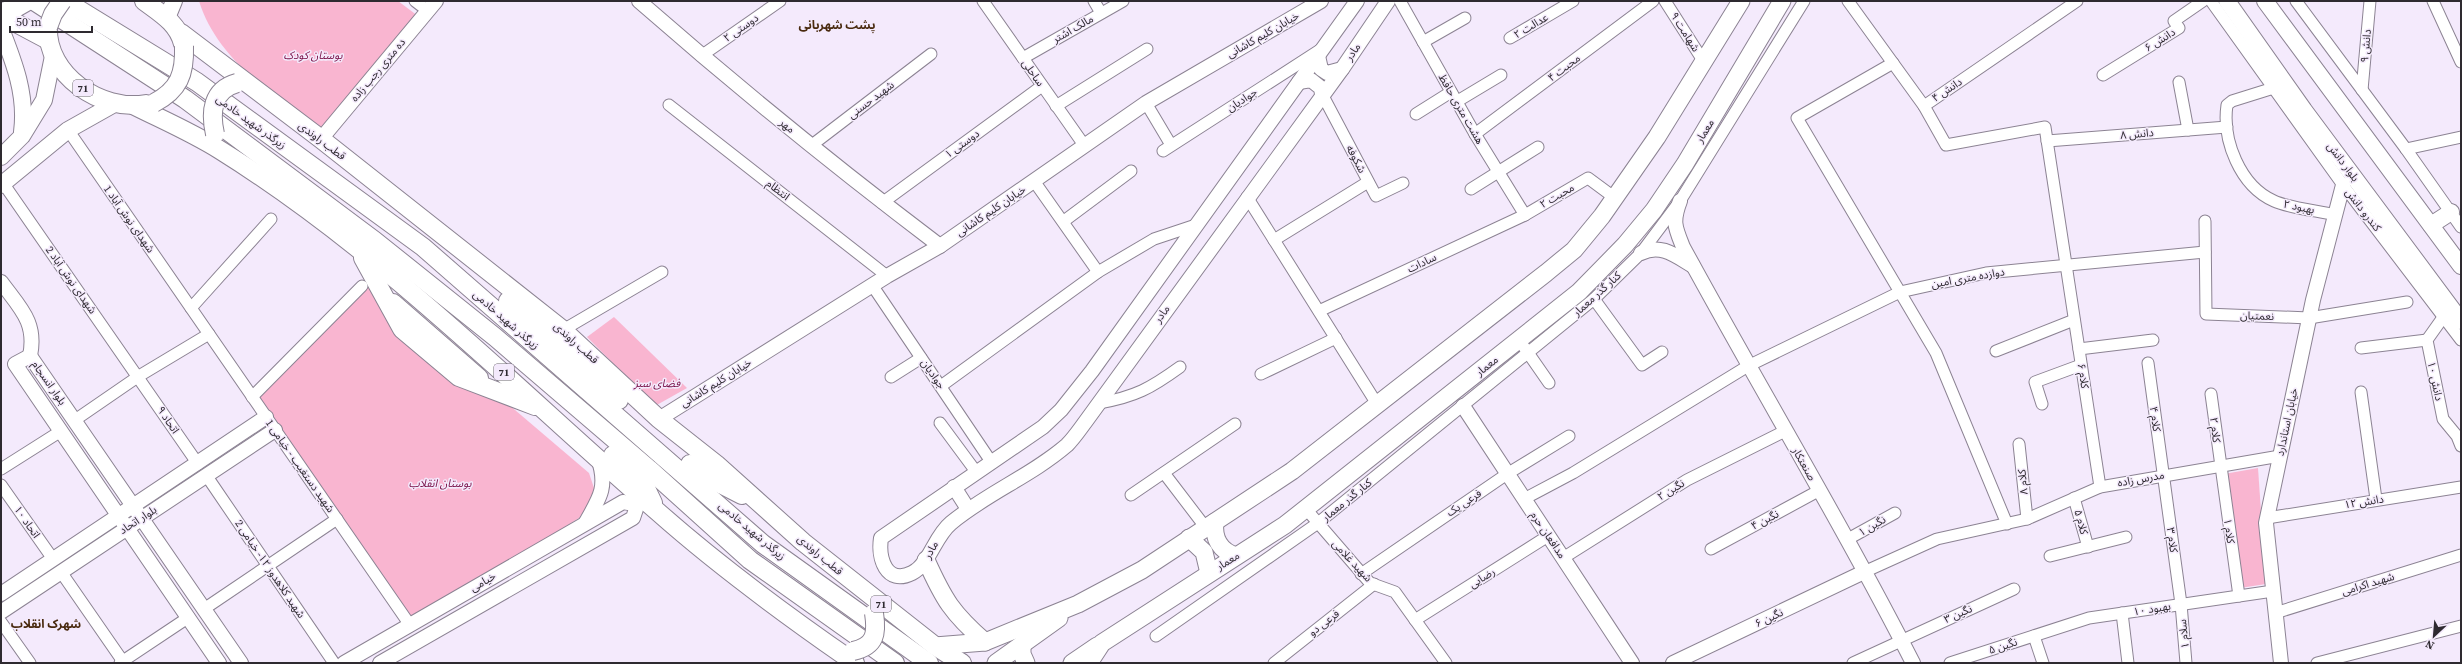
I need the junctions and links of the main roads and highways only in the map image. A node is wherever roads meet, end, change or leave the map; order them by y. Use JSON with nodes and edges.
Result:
{"nodes":[{"id":1,"x":34,"y":1,"type":"edge"},
{"id":2,"x":62,"y":1,"type":"edge"},
{"id":3,"x":66,"y":1,"type":"edge"},
{"id":4,"x":144,"y":1,"type":"edge"},
{"id":5,"x":174,"y":1,"type":"edge"},
{"id":6,"x":1741,"y":1,"type":"edge"},
{"id":7,"x":1782,"y":1,"type":"edge"},
{"id":8,"x":2227,"y":1,"type":"edge"},
{"id":9,"x":2265,"y":1,"type":"edge"},
{"id":10,"x":11,"y":9,"type":"edge"},
{"id":11,"x":167,"y":18,"type":"junction"},
{"id":12,"x":1,"y":28,"type":"edge"},
{"id":13,"x":182,"y":40,"type":"junction"},
{"id":14,"x":50,"y":41,"type":"junction"},
{"id":15,"x":242,"y":84,"type":"junction"},
{"id":16,"x":116,"y":103,"type":"junction"},
{"id":17,"x":135,"y":106,"type":"junction"},
{"id":18,"x":22,"y":136,"type":"junction"},
{"id":19,"x":217,"y":141,"type":"junction"},
{"id":20,"x":1,"y":157,"type":"edge"},
{"id":21,"x":2,"y":184,"type":"edge"},
{"id":22,"x":2451,"y":212,"type":"road end"},
{"id":23,"x":2431,"y":225,"type":"junction"},
{"id":24,"x":422,"y":247,"type":"junction"},
{"id":25,"x":358,"y":250,"type":"junction"},
{"id":26,"x":2461,"y":266,"type":"edge"},
{"id":27,"x":423,"y":279,"type":"junction"},
{"id":28,"x":2461,"y":321,"type":"edge"},
{"id":29,"x":546,"y":410,"type":"junction"},
{"id":30,"x":762,"y":505,"type":"junction"},
{"id":31,"x":658,"y":512,"type":"junction"},
{"id":32,"x":1210,"y":525,"type":"junction"},
{"id":33,"x":1189,"y":538,"type":"junction"},
{"id":34,"x":803,"y":542,"type":"junction"},
{"id":35,"x":1236,"y":556,"type":"junction"},
{"id":36,"x":926,"y":560,"type":"road end"},
{"id":37,"x":1209,"y":573,"type":"junction"},
{"id":38,"x":1078,"y":604,"type":"junction"},
{"id":39,"x":985,"y":642,"type":"junction"},
{"id":40,"x":1102,"y":643,"type":"junction"},
{"id":41,"x":1022,"y":644,"type":"junction"},
{"id":42,"x":935,"y":646,"type":"junction"},
{"id":43,"x":854,"y":657,"type":"edge"},
{"id":44,"x":895,"y":663,"type":"edge"},
{"id":45,"x":929,"y":663,"type":"edge"},
{"id":46,"x":962,"y":663,"type":"edge"},
{"id":47,"x":996,"y":663,"type":"edge"},
{"id":48,"x":1026,"y":663,"type":"edge"},
{"id":49,"x":1072,"y":663,"type":"edge"},
{"id":50,"x":1089,"y":663,"type":"edge"}],
"edges":[{"from":1,"to":27,"type":"highway","name":"زیرگذر شهید خادمی"},
{"from":2,"to":14,"type":"highway","bridge":true},
{"from":3,"to":24,"type":"highway","name":"زیرگذر شهید خادمی"},
{"from":4,"to":11,"type":"highway","number":"71"},
{"from":5,"to":11,"type":"main road"},
{"from":6,"to":32,"type":"main road"},
{"from":7,"to":35,"type":"main road","name":"معمار"},
{"from":8,"to":28,"type":"main road","name":"بلوار دانش"},
{"from":9,"to":23,"type":"main road"},
{"from":10,"to":14,"type":"highway","number":"71"},
{"from":11,"to":13,"type":"highway","number":"71"},
{"from":12,"to":18,"type":"main road"},
{"from":13,"to":15,"type":"highway","name":"قطب راوندی","number":"71"},
{"from":13,"to":17,"type":"highway","number":"71","bridge":true},
{"from":14,"to":16,"type":"highway","number":"71"},
{"from":14,"to":18,"type":"main road"},
{"from":15,"to":19,"type":"highway","bridge":true},
{"from":15,"to":30,"type":"highway","name":"قطب راوندی","number":"71"},
{"from":16,"to":17,"type":"highway","number":"71"},
{"from":16,"to":21,"type":"main road"},
{"from":17,"to":19,"type":"highway","number":"71"},
{"from":18,"to":20,"type":"main road"},
{"from":19,"to":25,"type":"highway","number":"71"},
{"from":22,"to":23,"type":"main road"},
{"from":23,"to":26,"type":"main road"},
{"from":24,"to":30,"type":"highway"},
{"from":24,"to":45,"type":"highway","name":"زیرگذر شهید خادمی"},
{"from":25,"to":29,"type":"highway","number":"71"},
{"from":25,"to":29,"type":"highway"},
{"from":27,"to":31,"type":"highway"},
{"from":27,"to":44,"type":"highway","name":"زیرگذر شهید خادمی"},
{"from":29,"to":31,"type":"highway","number":"71"},
{"from":30,"to":34,"type":"highway","name":"قطب راوندی","number":"71"},
{"from":31,"to":43,"type":"highway","number":"71"},
{"from":32,"to":33,"type":"main road"},
{"from":32,"to":35,"type":"main road"},
{"from":33,"to":37,"type":"main road"},
{"from":33,"to":38,"type":"main road"},
{"from":34,"to":42,"type":"highway","name":"قطب راوندی","number":"71"},
{"from":34,"to":43,"type":"highway","bridge":true},
{"from":35,"to":37,"type":"main road","name":"معمار"},
{"from":36,"to":39,"type":"main road"},
{"from":37,"to":40,"type":"main road","name":"معمار"},
{"from":38,"to":39,"type":"main road"},
{"from":38,"to":41,"type":"main road"},
{"from":39,"to":42,"type":"main road"},
{"from":40,"to":49,"type":"main road","name":"معمار"},
{"from":40,"to":50,"type":"main road","name":"معمار"},
{"from":41,"to":47,"type":"main road"},
{"from":41,"to":48,"type":"main road"},
{"from":42,"to":46,"type":"highway","name":"قطب راوندی","number":"71"}]}
